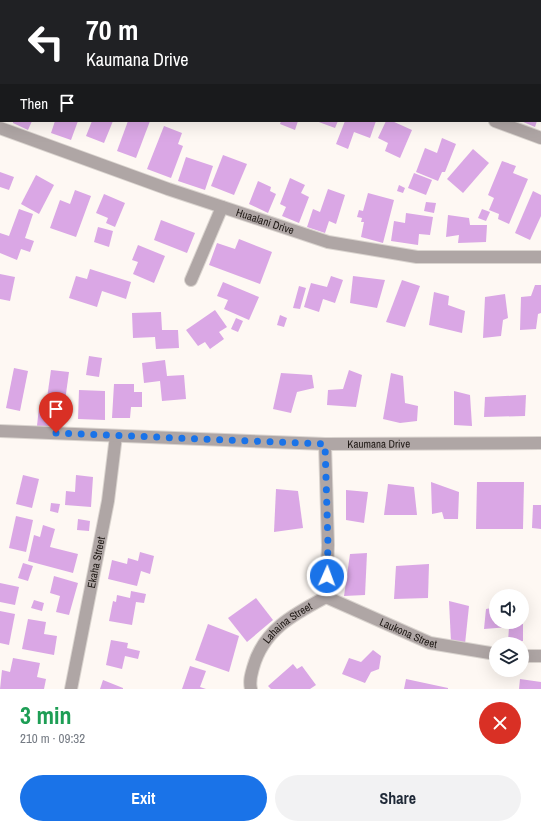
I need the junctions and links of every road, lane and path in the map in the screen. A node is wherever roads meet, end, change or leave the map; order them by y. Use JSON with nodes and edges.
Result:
{"nodes":[{"id":1,"x":498,"y":122,"type":"edge"},
{"id":2,"x":0,"y":128,"type":"edge"},
{"id":3,"x":541,"y":138,"type":"edge"},
{"id":4,"x":222,"y":207,"type":"junction"},
{"id":5,"x":541,"y":257,"type":"edge"},
{"id":6,"x":191,"y":280,"type":"dead end"},
{"id":7,"x":0,"y":431,"type":"edge"},
{"id":8,"x":116,"y":436,"type":"junction"},
{"id":9,"x":541,"y":443,"type":"edge"},
{"id":10,"x":325,"y":444,"type":"junction"},
{"id":11,"x":326,"y":597,"type":"junction"},
{"id":12,"x":489,"y":653,"type":"edge"},
{"id":13,"x":529,"y":656,"type":"edge"},
{"id":14,"x":541,"y":656,"type":"edge"},
{"id":15,"x":71,"y":689,"type":"edge"},
{"id":16,"x":251,"y":689,"type":"edge"}],
"edges":[{"from":1,"to":3,"type":"street"},
{"from":2,"to":4,"type":"street","name":"Huaalani Drive"},
{"from":4,"to":5,"type":"street","name":"Huaalani Drive"},
{"from":4,"to":6,"type":"street"},
{"from":7,"to":8,"type":"street","name":"Kaumana Drive"},
{"from":8,"to":10,"type":"street","name":"Kaumana Drive"},
{"from":8,"to":15,"type":"street","name":"Ekaha Street"},
{"from":9,"to":10,"type":"street","name":"Kaumana Drive"},
{"from":10,"to":11,"type":"street"},
{"from":11,"to":12,"type":"street","name":"Laukona Street"},
{"from":11,"to":16,"type":"street","name":"Lahaina Street"},
{"from":13,"to":14,"type":"street"}]}
